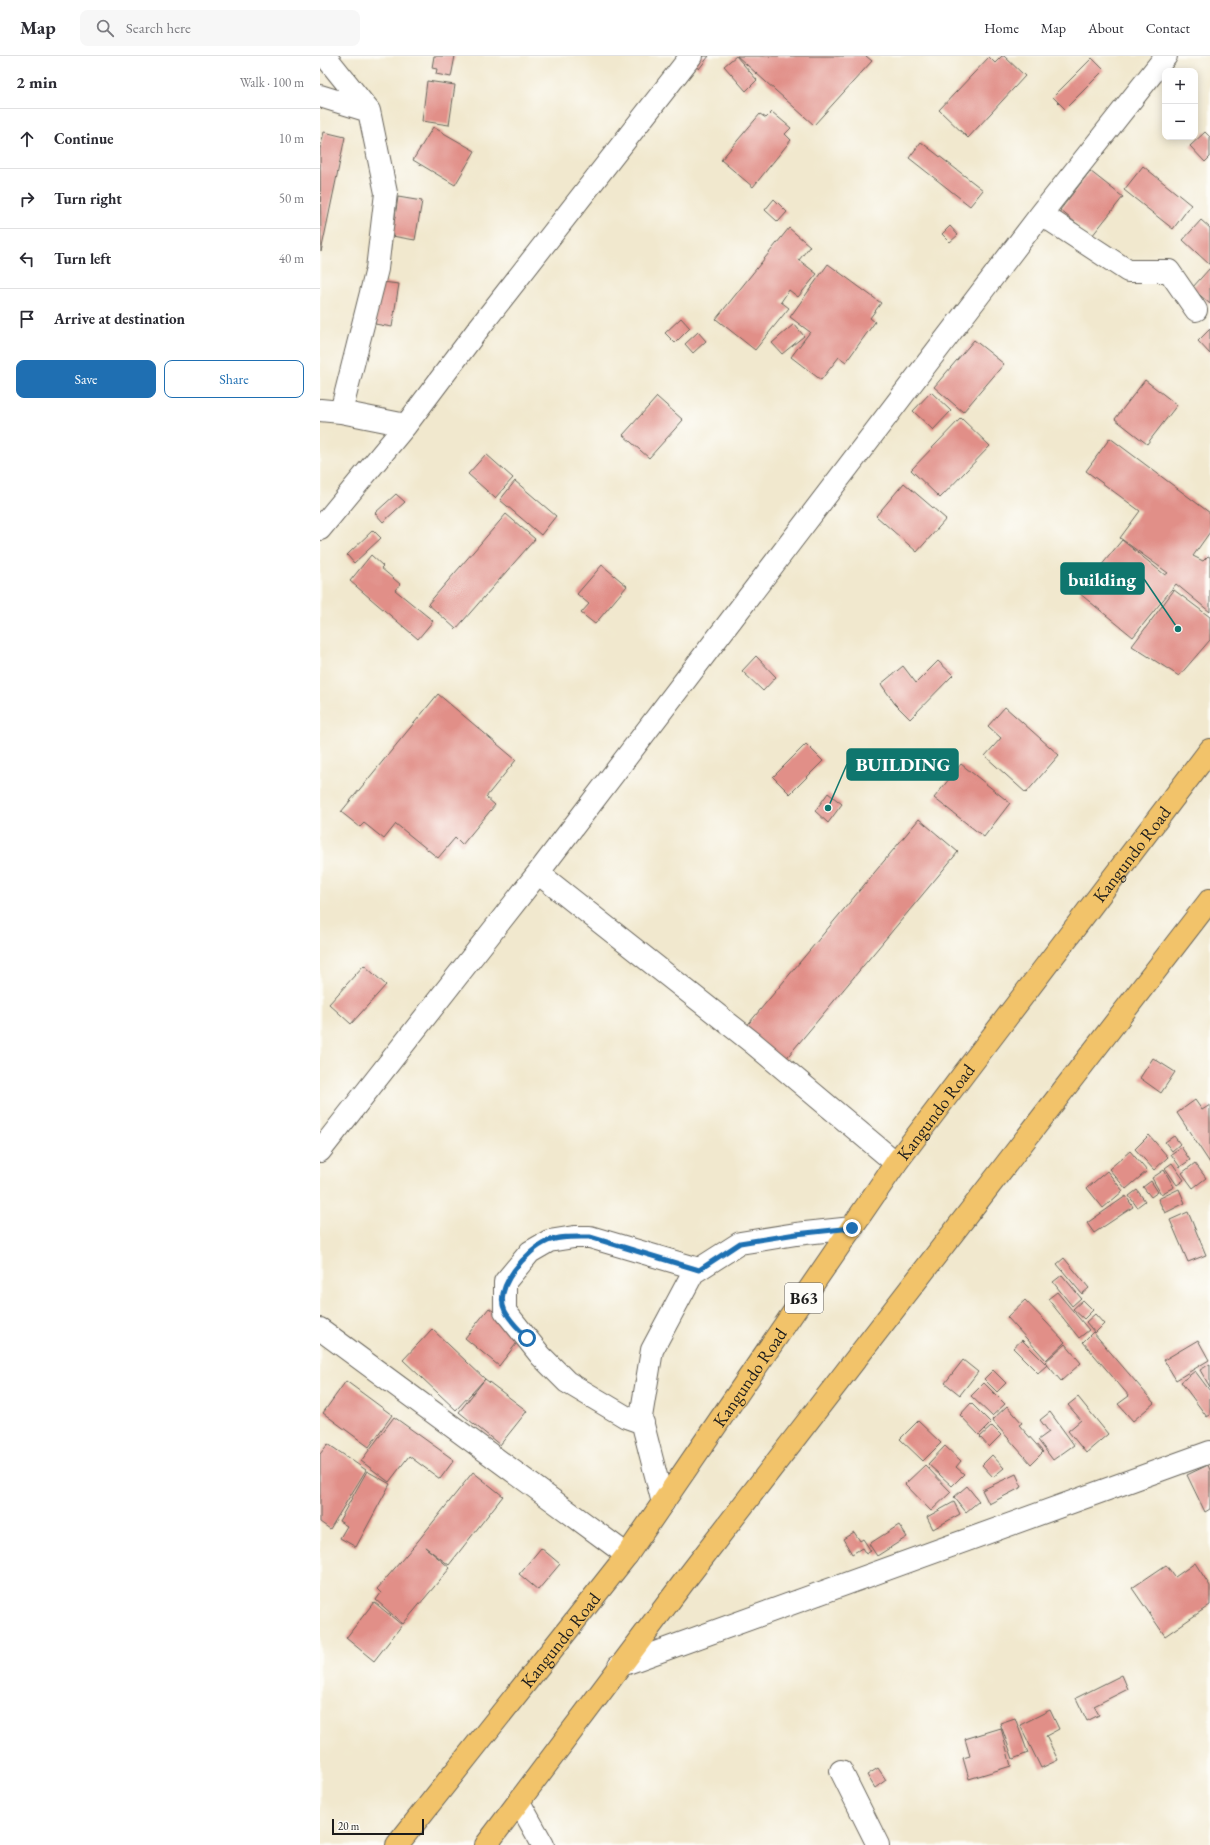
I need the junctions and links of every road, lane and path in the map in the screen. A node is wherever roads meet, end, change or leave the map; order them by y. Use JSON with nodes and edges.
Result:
{"nodes":[{"id":1,"x":325,"y":56,"type":"edge"},
{"id":2,"x":691,"y":56,"type":"edge"},
{"id":3,"x":1161,"y":58,"type":"edge"},
{"id":4,"x":320,"y":96,"type":"edge"},
{"id":5,"x":369,"y":111,"type":"junction"},
{"id":6,"x":1041,"y":214,"type":"junction"},
{"id":7,"x":1196,"y":310,"type":"dead end"},
{"id":8,"x":330,"y":411,"type":"edge"},
{"id":9,"x":406,"y":425,"type":"junction"},
{"id":10,"x":320,"y":529,"type":"edge"},
{"id":11,"x":1210,"y":750,"type":"edge"},
{"id":12,"x":538,"y":873,"type":"junction"},
{"id":13,"x":1210,"y":900,"type":"edge"},
{"id":14,"x":320,"y":1151,"type":"edge"},
{"id":15,"x":896,"y":1163,"type":"junction"},
{"id":16,"x":852,"y":1228,"type":"junction"},
{"id":17,"x":699,"y":1270,"type":"junction"},
{"id":18,"x":320,"y":1329,"type":"edge"},
{"id":19,"x":643,"y":1423,"type":"junction"},
{"id":20,"x":1210,"y":1452,"type":"edge"},
{"id":21,"x":663,"y":1503,"type":"junction"},
{"id":22,"x":627,"y":1555,"type":"junction"},
{"id":23,"x":619,"y":1666,"type":"junction"},
{"id":24,"x":840,"y":1771,"type":"dead end"},
{"id":25,"x":519,"y":1802,"type":"junction"},
{"id":26,"x":397,"y":1845,"type":"edge"},
{"id":27,"x":486,"y":1845,"type":"edge"},
{"id":28,"x":543,"y":1845,"type":"edge"},
{"id":29,"x":878,"y":1845,"type":"edge"}],
"edges":[{"from":1,"to":5,"type":"street"},
{"from":2,"to":9,"type":"street"},
{"from":3,"to":6,"type":"street"},
{"from":4,"to":5,"type":"street"},
{"from":5,"to":8,"type":"street"},
{"from":6,"to":7,"type":"street"},
{"from":6,"to":12,"type":"street"},
{"from":8,"to":9,"type":"street"},
{"from":9,"to":10,"type":"street"},
{"from":11,"to":15,"type":"highway","name":"Kangundo Road","number":"B63"},
{"from":12,"to":14,"type":"street"},
{"from":12,"to":15,"type":"street"},
{"from":13,"to":23,"type":"highway"},
{"from":15,"to":16,"type":"highway","name":"Kangundo Road","number":"B63"},
{"from":16,"to":17,"type":"street"},
{"from":16,"to":21,"type":"highway","name":"Kangundo Road","number":"B63"},
{"from":17,"to":19,"type":"street"},
{"from":17,"to":19,"type":"street"},
{"from":18,"to":22,"type":"street"},
{"from":19,"to":21,"type":"street"},
{"from":20,"to":23,"type":"street"},
{"from":21,"to":22,"type":"highway","name":"Kangundo Road","number":"B63"},
{"from":22,"to":26,"type":"highway","name":"Kangundo Road","number":"B63"},
{"from":23,"to":25,"type":"highway"},
{"from":24,"to":29,"type":"street"},
{"from":25,"to":27,"type":"highway"},
{"from":25,"to":28,"type":"street"}]}
